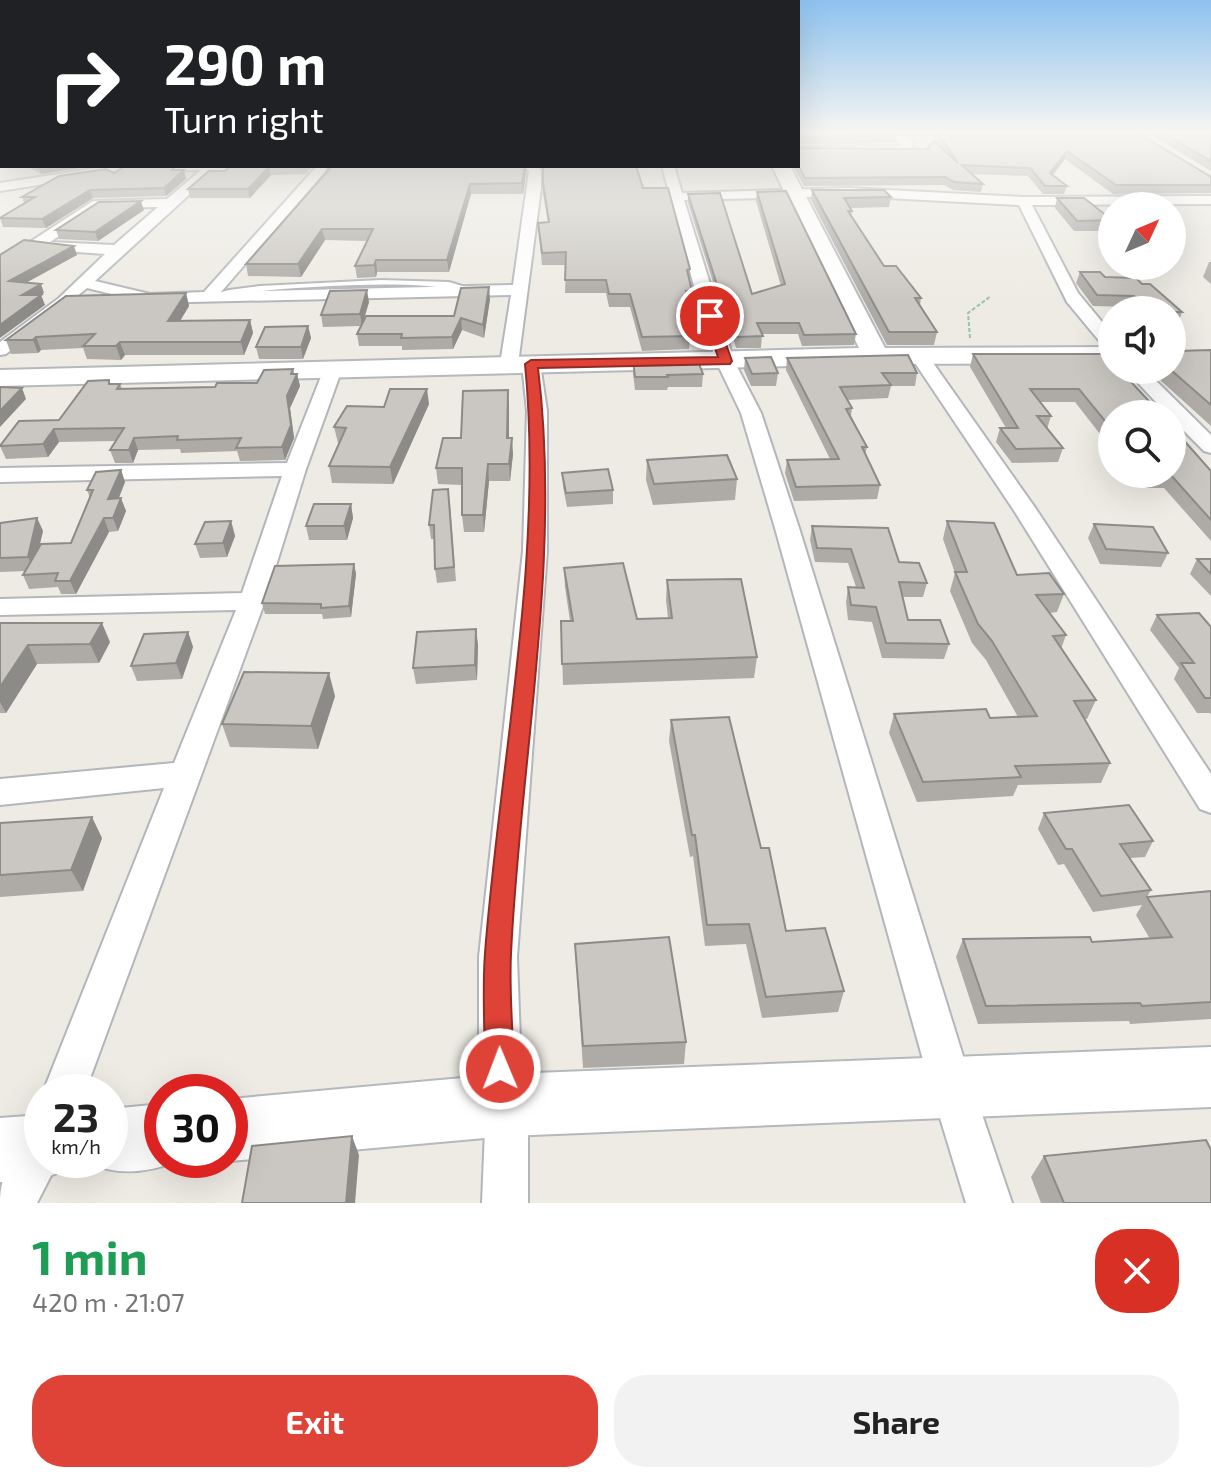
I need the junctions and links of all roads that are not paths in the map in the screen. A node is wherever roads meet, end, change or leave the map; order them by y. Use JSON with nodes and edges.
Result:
{"nodes":[{"id":1,"x":187,"y":188,"type":"edge"},
{"id":2,"x":304,"y":188,"type":"edge"},
{"id":3,"x":535,"y":188,"type":"edge"},
{"id":4,"x":675,"y":188,"type":"edge"},
{"id":5,"x":793,"y":188,"type":"edge"},
{"id":6,"x":865,"y":188,"type":"edge"},
{"id":7,"x":870,"y":188,"type":"edge"},
{"id":8,"x":795,"y":192,"type":"junction"},
{"id":9,"x":677,"y":196,"type":"junction"},
{"id":10,"x":1211,"y":200,"type":"edge"},
{"id":11,"x":1023,"y":201,"type":"junction"},
{"id":12,"x":170,"y":203,"type":"junction"},
{"id":13,"x":117,"y":250,"type":"junction"},
{"id":14,"x":85,"y":283,"type":"junction"},
{"id":15,"x":519,"y":290,"type":"junction"},
{"id":16,"x":208,"y":297,"type":"junction"},
{"id":17,"x":148,"y":298,"type":"junction"},
{"id":18,"x":65,"y":301,"type":"junction"},
{"id":19,"x":1098,"y":329,"type":"edge"},
{"id":20,"x":0,"y":350,"type":"edge"},
{"id":21,"x":1098,"y":355,"type":"edge"},
{"id":22,"x":876,"y":356,"type":"junction"},
{"id":23,"x":920,"y":357,"type":"junction"},
{"id":24,"x":725,"y":361,"type":"junction"},
{"id":25,"x":520,"y":364,"type":"junction"},
{"id":26,"x":333,"y":369,"type":"junction"},
{"id":27,"x":0,"y":378,"type":"edge"},
{"id":28,"x":1149,"y":384,"type":"edge"},
{"id":29,"x":1211,"y":447,"type":"edge"},
{"id":30,"x":295,"y":469,"type":"junction"},
{"id":31,"x":0,"y":475,"type":"edge"},
{"id":32,"x":252,"y":601,"type":"junction"},
{"id":33,"x":0,"y":607,"type":"edge"},
{"id":34,"x":186,"y":774,"type":"junction"},
{"id":35,"x":0,"y":792,"type":"edge"},
{"id":36,"x":1211,"y":800,"type":"edge"},
{"id":37,"x":71,"y":1074,"type":"edge"},
{"id":38,"x":1211,"y":1077,"type":"edge"},
{"id":39,"x":951,"y":1085,"type":"junction"},
{"id":40,"x":507,"y":1105,"type":"junction"},
{"id":41,"x":248,"y":1128,"type":"edge"},
{"id":42,"x":24,"y":1149,"type":"edge"},
{"id":43,"x":0,"y":1150,"type":"edge"},
{"id":44,"x":26,"y":1178,"type":"edge"},
{"id":45,"x":13,"y":1203,"type":"edge"},
{"id":46,"x":505,"y":1203,"type":"edge"},
{"id":47,"x":989,"y":1203,"type":"edge"}],
"edges":[{"from":1,"to":12,"type":"street"},
{"from":2,"to":16,"type":"street"},
{"from":3,"to":15,"type":"street"},
{"from":4,"to":9,"type":"street"},
{"from":5,"to":8,"type":"street"},
{"from":6,"to":8,"type":"street"},
{"from":7,"to":11,"type":"street"},
{"from":8,"to":9,"type":"street"},
{"from":8,"to":22,"type":"street"},
{"from":9,"to":24,"type":"street"},
{"from":10,"to":11,"type":"street"},
{"from":11,"to":19,"type":"street"},
{"from":12,"to":13,"type":"street"},
{"from":12,"to":13,"type":"street"},
{"from":13,"to":14,"type":"street"},
{"from":14,"to":17,"type":"street"},
{"from":14,"to":18,"type":"street"},
{"from":15,"to":16,"type":"street"},
{"from":15,"to":25,"type":"street"},
{"from":16,"to":17,"type":"street"},
{"from":17,"to":18,"type":"street"},
{"from":18,"to":20,"type":"street"},
{"from":21,"to":23,"type":"street"},
{"from":22,"to":23,"type":"street"},
{"from":22,"to":24,"type":"street"},
{"from":23,"to":36,"type":"street"},
{"from":24,"to":25,"type":"street"},
{"from":24,"to":39,"type":"street"},
{"from":25,"to":26,"type":"street"},
{"from":25,"to":40,"type":"street"},
{"from":26,"to":27,"type":"street"},
{"from":26,"to":30,"type":"street"},
{"from":28,"to":29,"type":"street"},
{"from":30,"to":31,"type":"street"},
{"from":30,"to":32,"type":"street"},
{"from":32,"to":33,"type":"street"},
{"from":32,"to":34,"type":"street"},
{"from":34,"to":35,"type":"street"},
{"from":34,"to":37,"type":"street"},
{"from":38,"to":39,"type":"street"},
{"from":39,"to":40,"type":"street"},
{"from":39,"to":47,"type":"street"},
{"from":40,"to":41,"type":"street"},
{"from":40,"to":46,"type":"street"},
{"from":42,"to":43,"type":"street"},
{"from":44,"to":45,"type":"street"}]}
